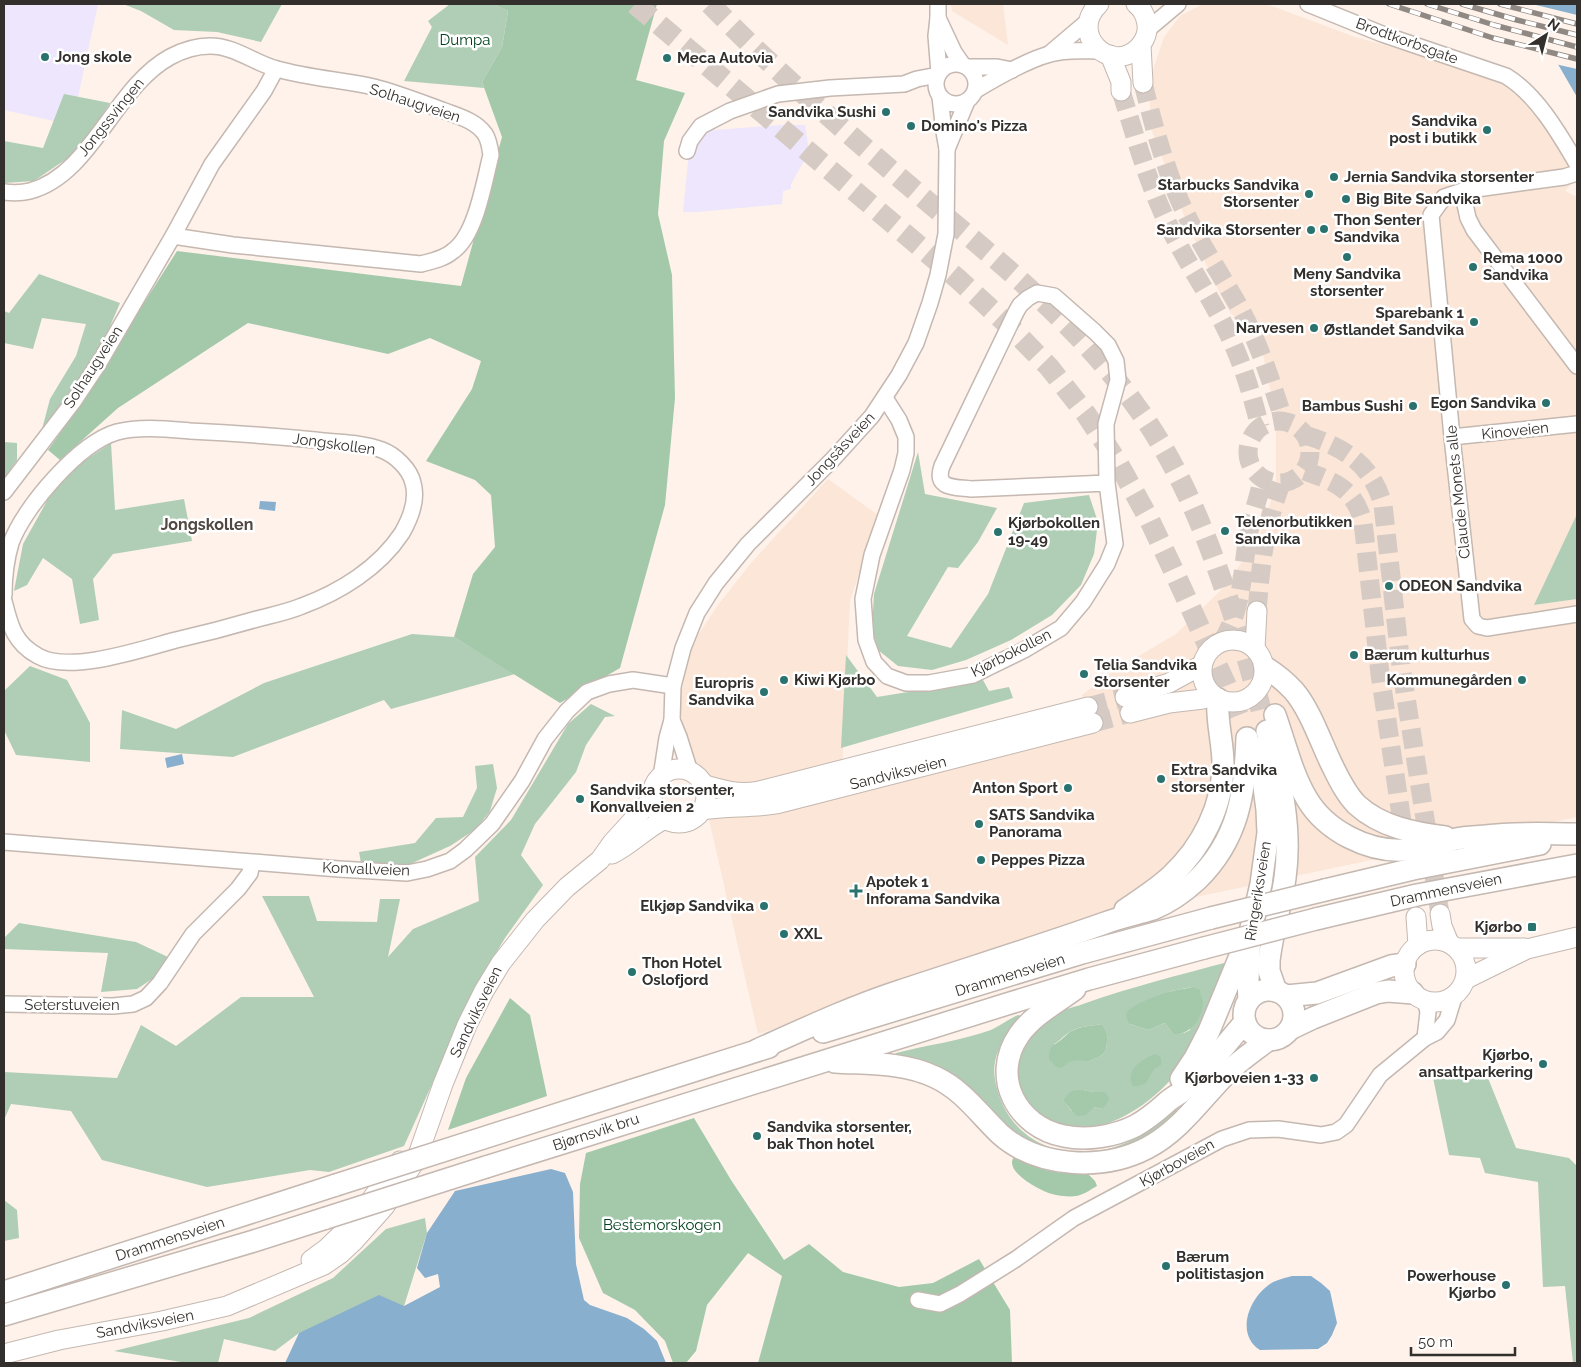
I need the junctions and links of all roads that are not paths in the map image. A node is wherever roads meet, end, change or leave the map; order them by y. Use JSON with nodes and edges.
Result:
{"nodes":[{"id":1,"x":1136,"y":4,"type":"edge"},
{"id":2,"x":1178,"y":4,"type":"edge"},
{"id":3,"x":1308,"y":4,"type":"edge"},
{"id":4,"x":1093,"y":10,"type":"edge"},
{"id":5,"x":938,"y":11,"type":"edge"},
{"id":6,"x":1144,"y":37,"type":"junction"},
{"id":7,"x":1105,"y":53,"type":"junction"},
{"id":8,"x":1049,"y":54,"type":"junction"},
{"id":9,"x":965,"y":66,"type":"junction"},
{"id":10,"x":276,"y":69,"type":"junction"},
{"id":11,"x":1012,"y":70,"type":"junction"},
{"id":12,"x":939,"y":74,"type":"junction"},
{"id":13,"x":1143,"y":83,"type":"tunnel mouth"},
{"id":14,"x":904,"y":84,"type":"junction"},
{"id":15,"x":1120,"y":91,"type":"tunnel mouth"},
{"id":16,"x":940,"y":96,"type":"junction"},
{"id":17,"x":971,"y":96,"type":"junction"},
{"id":18,"x":947,"y":149,"type":"junction"},
{"id":19,"x":686,"y":151,"type":"dead end"},
{"id":20,"x":1577,"y":164,"type":"edge"},
{"id":21,"x":1577,"y":172,"type":"edge"},
{"id":22,"x":1462,"y":191,"type":"junction"},
{"id":23,"x":4,"y":192,"type":"edge"},
{"id":24,"x":173,"y":236,"type":"junction"},
{"id":25,"x":1577,"y":366,"type":"edge"},
{"id":26,"x":885,"y":398,"type":"junction"},
{"id":27,"x":1577,"y":424,"type":"edge"},
{"id":28,"x":1452,"y":437,"type":"junction"},
{"id":29,"x":1108,"y":483,"type":"junction"},
{"id":30,"x":4,"y":492,"type":"edge"},
{"id":31,"x":8,"y":540,"type":"edge"},
{"id":32,"x":4,"y":595,"type":"edge"},
{"id":33,"x":4,"y":601,"type":"edge"},
{"id":34,"x":1257,"y":611,"type":"tunnel mouth"},
{"id":35,"x":1577,"y":614,"type":"edge"},
{"id":36,"x":1255,"y":648,"type":"junction"},
{"id":37,"x":1202,"y":665,"type":"junction"},
{"id":38,"x":1265,"y":667,"type":"junction"},
{"id":39,"x":673,"y":686,"type":"junction"},
{"id":40,"x":1216,"y":697,"type":"junction"},
{"id":41,"x":672,"y":720,"type":"junction"},
{"id":42,"x":661,"y":777,"type":"junction"},
{"id":43,"x":696,"y":778,"type":"junction"},
{"id":44,"x":652,"y":799,"type":"junction"},
{"id":45,"x":702,"y":810,"type":"junction"},
{"id":46,"x":665,"y":819,"type":"junction"},
{"id":47,"x":1577,"y":835,"type":"edge"},
{"id":48,"x":1458,"y":839,"type":"junction"},
{"id":49,"x":4,"y":842,"type":"edge"},
{"id":50,"x":600,"y":860,"type":"junction"},
{"id":51,"x":252,"y":863,"type":"junction"},
{"id":52,"x":1577,"y":865,"type":"edge"},
{"id":53,"x":1440,"y":914,"type":"tunnel mouth"},
{"id":54,"x":1416,"y":918,"type":"tunnel mouth"},
{"id":55,"x":1107,"y":922,"type":"junction"},
{"id":56,"x":1250,"y":932,"type":"junction"},
{"id":57,"x":1577,"y":937,"type":"edge"},
{"id":58,"x":1418,"y":945,"type":"junction"},
{"id":59,"x":1453,"y":946,"type":"junction"},
{"id":60,"x":1527,"y":948,"type":"junction"},
{"id":61,"x":1405,"y":964,"type":"junction"},
{"id":62,"x":1089,"y":979,"type":"junction"},
{"id":63,"x":1460,"y":987,"type":"junction"},
{"id":64,"x":1281,"y":993,"type":"junction"},
{"id":65,"x":1419,"y":997,"type":"junction"},
{"id":66,"x":1249,"y":1000,"type":"junction"},
{"id":67,"x":4,"y":1004,"type":"edge"},
{"id":68,"x":1245,"y":1022,"type":"junction"},
{"id":69,"x":1290,"y":1029,"type":"junction"},
{"id":70,"x":809,"y":1032,"type":"junction"},
{"id":71,"x":1425,"y":1038,"type":"junction"},
{"id":72,"x":1268,"y":1040,"type":"junction"},
{"id":73,"x":870,"y":1056,"type":"junction"},
{"id":74,"x":1166,"y":1102,"type":"junction"},
{"id":75,"x":336,"y":1185,"type":"joint"},
{"id":76,"x":326,"y":1218,"type":"joint"},
{"id":77,"x":4,"y":1292,"type":"edge"},
{"id":78,"x":918,"y":1300,"type":"dead end"},
{"id":79,"x":4,"y":1314,"type":"edge"},
{"id":80,"x":4,"y":1354,"type":"edge"}],
"edges":[{"from":1,"to":6,"type":"main road"},
{"from":2,"to":6,"type":"street"},
{"from":3,"to":20,"type":"street","name":"Brodtkorbsgate"},
{"from":4,"to":7,"type":"main road"},
{"from":4,"to":8,"type":"street"},
{"from":5,"to":9,"type":"street"},
{"from":5,"to":12,"type":"street"},
{"from":6,"to":7,"type":"main road"},
{"from":6,"to":13,"type":"main road"},
{"from":7,"to":8,"type":"street"},
{"from":7,"to":15,"type":"main road"},
{"from":8,"to":11,"type":"street"},
{"from":9,"to":11,"type":"street"},
{"from":9,"to":12,"type":"street"},
{"from":9,"to":17,"type":"street"},
{"from":10,"to":23,"type":"street","name":"Jongssvingen"},
{"from":10,"to":24,"type":"street","name":"Solhaugveien"},
{"from":10,"to":24,"type":"street","name":"Solhaugveien"},
{"from":11,"to":17,"type":"street"},
{"from":12,"to":14,"type":"street"},
{"from":12,"to":16,"type":"street"},
{"from":14,"to":16,"type":"street"},
{"from":14,"to":19,"type":"street"},
{"from":16,"to":17,"type":"street"},
{"from":16,"to":18,"type":"street","name":"Jongsåsveien"},
{"from":17,"to":18,"type":"street","name":"Jongsåsveien"},
{"from":18,"to":26,"type":"street","name":"Jongsåsveien"},
{"from":21,"to":22,"type":"street","name":"Claude Monets alle"},
{"from":22,"to":25,"type":"street"},
{"from":22,"to":28,"type":"street","name":"Claude Monets alle"},
{"from":24,"to":30,"type":"street","name":"Solhaugveien"},
{"from":26,"to":29,"type":"street","name":"Kjørbokollen"},
{"from":26,"to":39,"type":"street","name":"Jongsåsveien"},
{"from":27,"to":28,"type":"street","name":"Kinoveien"},
{"from":28,"to":35,"type":"street","name":"Claude Monets alle"},
{"from":29,"to":29,"type":"street","name":"Kjørbokollen"},
{"from":31,"to":32,"type":"street","name":"Jongskollen"},
{"from":31,"to":33,"type":"street","name":"Jongskollen"},
{"from":34,"to":36,"type":"main road"},
{"from":36,"to":37,"type":"main road"},
{"from":36,"to":38,"type":"main road"},
{"from":37,"to":40,"type":"main road"},
{"from":37,"to":40,"type":"main road"},
{"from":38,"to":40,"type":"main road"},
{"from":38,"to":48,"type":"highway"},
{"from":39,"to":41,"type":"street","name":"Jongsåsveien"},
{"from":39,"to":51,"type":"street","name":"Konvallveien"},
{"from":40,"to":55,"type":"highway"},
{"from":41,"to":42,"type":"street","name":"Jongsåsveien"},
{"from":41,"to":43,"type":"street","name":"Jongsåsveien"},
{"from":42,"to":43,"type":"main road"},
{"from":42,"to":44,"type":"main road"},
{"from":43,"to":45,"type":"main road"},
{"from":43,"to":45,"type":"main road","name":"Sandviksveien"},
{"from":44,"to":46,"type":"main road"},
{"from":44,"to":50,"type":"main road","name":"Sandviksveien"},
{"from":45,"to":46,"type":"main road"},
{"from":46,"to":50,"type":"main road","name":"Sandviksveien"},
{"from":47,"to":48,"type":"highway"},
{"from":47,"to":70,"type":"highway","name":"Drammensveien","bridge":true},
{"from":48,"to":64,"type":"highway","name":"Ringeriksveien"},
{"from":49,"to":51,"type":"street","name":"Konvallveien"},
{"from":50,"to":80,"type":"main road","name":"Sandviksveien"},
{"from":51,"to":67,"type":"street","name":"Seterstuveien"},
{"from":52,"to":62,"type":"highway","name":"Drammensveien","bridge":true},
{"from":53,"to":59,"type":"main road"},
{"from":54,"to":58,"type":"main road"},
{"from":55,"to":56,"type":"highway","name":"Ringeriksveien"},
{"from":55,"to":70,"type":"highway"},
{"from":56,"to":66,"type":"highway","name":"Ringeriksveien"},
{"from":56,"to":74,"type":"highway"},
{"from":57,"to":60,"type":"main road"},
{"from":58,"to":59,"type":"main road"},
{"from":58,"to":61,"type":"main road"},
{"from":59,"to":60,"type":"main road"},
{"from":59,"to":63,"type":"main road"},
{"from":60,"to":63,"type":"main road"},
{"from":61,"to":64,"type":"highway"},
{"from":61,"to":65,"type":"main road"},
{"from":62,"to":73,"type":"highway","name":"Drammensveien"},
{"from":62,"to":74,"type":"highway"},
{"from":63,"to":65,"type":"main road"},
{"from":63,"to":71,"type":"street","name":"Kjørboveien"},
{"from":64,"to":66,"type":"highway"},
{"from":64,"to":69,"type":"highway"},
{"from":65,"to":69,"type":"highway"},
{"from":65,"to":71,"type":"street"},
{"from":66,"to":68,"type":"highway"},
{"from":68,"to":72,"type":"highway"},
{"from":68,"to":74,"type":"highway"},
{"from":69,"to":72,"type":"highway"},
{"from":70,"to":75,"type":"highway","name":"Bjørnsvik bru","bridge":true},
{"from":71,"to":78,"type":"street","name":"Kjørboveien"},
{"from":72,"to":73,"type":"highway"},
{"from":73,"to":76,"type":"highway","name":"Bjørnsvik bru","bridge":true},
{"from":75,"to":77,"type":"highway","name":"Drammensveien"},
{"from":76,"to":79,"type":"highway","name":"Drammensveien"}]}
